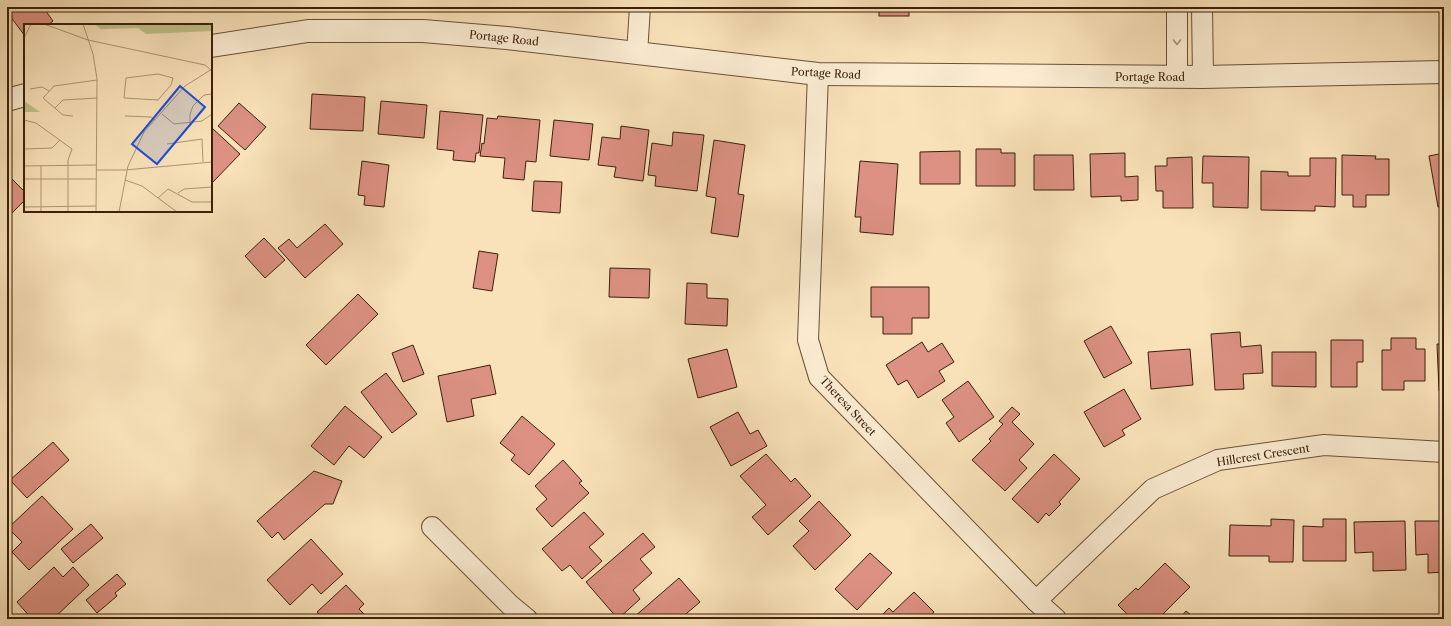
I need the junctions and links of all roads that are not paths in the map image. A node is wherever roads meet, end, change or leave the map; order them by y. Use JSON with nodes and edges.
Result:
{"nodes":[{"id":1,"x":640,"y":7,"type":"edge"},
{"id":2,"x":1177,"y":7,"type":"edge"},
{"id":3,"x":1202,"y":7,"type":"edge"},
{"id":4,"x":212,"y":46,"type":"edge"},
{"id":5,"x":637,"y":53,"type":"junction"},
{"id":6,"x":1444,"y":72,"type":"edge"},
{"id":7,"x":818,"y":74,"type":"junction"},
{"id":8,"x":1177,"y":77,"type":"junction"},
{"id":9,"x":1203,"y":77,"type":"junction"},
{"id":10,"x":24,"y":95,"type":"edge"},
{"id":11,"x":7,"y":100,"type":"edge"},
{"id":12,"x":1444,"y":452,"type":"edge"},
{"id":13,"x":432,"y":527,"type":"dead end"},
{"id":14,"x":1036,"y":601,"type":"junction"},
{"id":15,"x":527,"y":619,"type":"edge"},
{"id":16,"x":1056,"y":619,"type":"edge"}],
"edges":[{"from":1,"to":5,"type":"street"},
{"from":2,"to":8,"type":"street","one_way":true},
{"from":3,"to":9,"type":"street"},
{"from":4,"to":5,"type":"street","name":"Portage Road"},
{"from":5,"to":7,"type":"street","name":"Portage Road"},
{"from":6,"to":9,"type":"street","name":"Portage Road"},
{"from":7,"to":8,"type":"street","name":"Portage Road"},
{"from":7,"to":14,"type":"street","name":"Theresa Street"},
{"from":8,"to":9,"type":"street","name":"Portage Road"},
{"from":10,"to":11,"type":"street"},
{"from":12,"to":14,"type":"street","name":"Hillcrest Crescent"},
{"from":13,"to":15,"type":"street"},
{"from":14,"to":16,"type":"street","name":"Theresa Street"}]}
